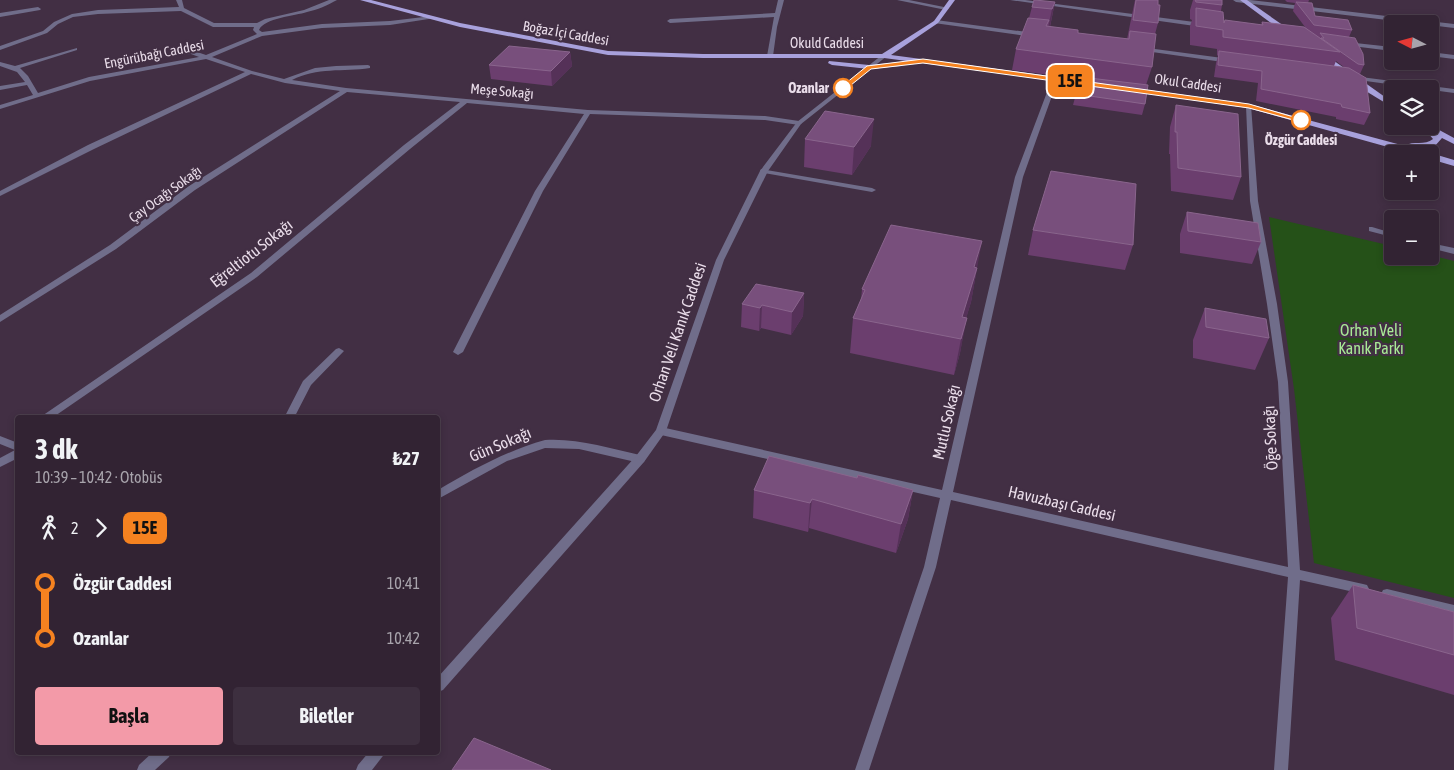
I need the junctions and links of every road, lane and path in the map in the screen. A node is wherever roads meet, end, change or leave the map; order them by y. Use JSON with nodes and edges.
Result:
{"nodes":[{"id":1,"x":179,"y":0,"type":"edge"},
{"id":2,"x":334,"y":0,"type":"edge"},
{"id":3,"x":363,"y":0,"type":"edge"},
{"id":4,"x":782,"y":0,"type":"edge"},
{"id":5,"x":900,"y":0,"type":"edge"},
{"id":6,"x":952,"y":0,"type":"edge"},
{"id":7,"x":1013,"y":0,"type":"edge"},
{"id":8,"x":1236,"y":0,"type":"edge"},
{"id":9,"x":1244,"y":1,"type":"edge"},
{"id":10,"x":946,"y":8,"type":"junction"},
{"id":11,"x":38,"y":9,"type":"dead end"},
{"id":12,"x":182,"y":9,"type":"junction"},
{"id":13,"x":0,"y":15,"type":"edge"},
{"id":14,"x":777,"y":15,"type":"junction"},
{"id":15,"x":432,"y":18,"type":"junction"},
{"id":16,"x":670,"y":21,"type":"dead end"},
{"id":17,"x":936,"y":22,"type":"junction"},
{"id":18,"x":258,"y":26,"type":"junction"},
{"id":19,"x":1209,"y":26,"type":"edge"},
{"id":20,"x":1454,"y":26,"type":"edge"},
{"id":21,"x":261,"y":34,"type":"junction"},
{"id":22,"x":1278,"y":36,"type":"edge"},
{"id":23,"x":1044,"y":37,"type":"edge"},
{"id":24,"x":1297,"y":38,"type":"joint"},
{"id":25,"x":1335,"y":43,"type":"edge"},
{"id":26,"x":0,"y":48,"type":"edge"},
{"id":27,"x":1132,"y":48,"type":"edge"},
{"id":28,"x":1384,"y":48,"type":"edge"},
{"id":29,"x":75,"y":49,"type":"dead end"},
{"id":30,"x":1312,"y":49,"type":"edge"},
{"id":31,"x":1439,"y":55,"type":"edge"},
{"id":32,"x":770,"y":56,"type":"junction"},
{"id":33,"x":884,"y":56,"type":"junction"},
{"id":34,"x":207,"y":57,"type":"junction"},
{"id":35,"x":1454,"y":57,"type":"edge"},
{"id":36,"x":148,"y":58,"type":"dead end"},
{"id":37,"x":923,"y":61,"type":"junction"},
{"id":38,"x":1241,"y":63,"type":"edge"},
{"id":39,"x":0,"y":64,"type":"edge"},
{"id":40,"x":17,"y":67,"type":"junction"},
{"id":41,"x":368,"y":67,"type":"dead end"},
{"id":42,"x":869,"y":67,"type":"junction"},
{"id":43,"x":250,"y":72,"type":"junction"},
{"id":44,"x":1329,"y":74,"type":"edge"},
{"id":45,"x":1349,"y":77,"type":"junction"},
{"id":46,"x":1055,"y":79,"type":"junction"},
{"id":47,"x":285,"y":81,"type":"junction"},
{"id":48,"x":29,"y":83,"type":"junction"},
{"id":49,"x":1104,"y":86,"type":"edge"},
{"id":50,"x":0,"y":88,"type":"edge"},
{"id":51,"x":1123,"y":88,"type":"edge"},
{"id":52,"x":346,"y":90,"type":"junction"},
{"id":53,"x":1454,"y":91,"type":"edge"},
{"id":54,"x":36,"y":95,"type":"junction"},
{"id":55,"x":467,"y":100,"type":"junction"},
{"id":56,"x":1384,"y":100,"type":"edge"},
{"id":57,"x":1249,"y":106,"type":"junction"},
{"id":58,"x":0,"y":107,"type":"edge"},
{"id":59,"x":588,"y":112,"type":"junction"},
{"id":60,"x":799,"y":123,"type":"junction"},
{"id":61,"x":1439,"y":133,"type":"edge"},
{"id":62,"x":1434,"y":135,"type":"edge"},
{"id":63,"x":1454,"y":141,"type":"edge"},
{"id":64,"x":1394,"y":145,"type":"edge"},
{"id":65,"x":1431,"y":145,"type":"edge"},
{"id":66,"x":1439,"y":159,"type":"edge"},
{"id":67,"x":1454,"y":164,"type":"edge"},
{"id":68,"x":764,"y":171,"type":"junction"},
{"id":69,"x":872,"y":190,"type":"dead end"},
{"id":70,"x":0,"y":194,"type":"edge"},
{"id":71,"x":1372,"y":230,"type":"dead end"},
{"id":72,"x":1384,"y":233,"type":"edge"},
{"id":73,"x":1439,"y":247,"type":"edge"},
{"id":74,"x":1454,"y":251,"type":"edge"},
{"id":75,"x":0,"y":319,"type":"edge"},
{"id":76,"x":339,"y":351,"type":"dead end"},
{"id":77,"x":458,"y":352,"type":"dead end"},
{"id":78,"x":48,"y":415,"type":"edge"},
{"id":79,"x":291,"y":415,"type":"edge"},
{"id":80,"x":662,"y":432,"type":"junction"},
{"id":81,"x":15,"y":455,"type":"edge"},
{"id":82,"x":640,"y":459,"type":"junction"},
{"id":83,"x":0,"y":463,"type":"edge"},
{"id":84,"x":440,"y":494,"type":"edge"},
{"id":85,"x":948,"y":494,"type":"junction"},
{"id":86,"x":1294,"y":572,"type":"junction"},
{"id":87,"x":1454,"y":610,"type":"edge"},
{"id":88,"x":440,"y":684,"type":"edge"},
{"id":89,"x":161,"y":755,"type":"edge"},
{"id":90,"x":376,"y":755,"type":"edge"},
{"id":91,"x":144,"y":770,"type":"edge"},
{"id":92,"x":363,"y":770,"type":"edge"},
{"id":93,"x":862,"y":770,"type":"edge"},
{"id":94,"x":1281,"y":770,"type":"edge"}],
"edges":[{"from":1,"to":12,"type":"street"},
{"from":2,"to":18,"type":"street"},
{"from":3,"to":15,"type":"main road","name":"Boğaz İçi Caddesi"},
{"from":4,"to":14,"type":"street"},
{"from":5,"to":10,"type":"street"},
{"from":6,"to":10,"type":"main road","name":"Orhan Veli Kanık Caddesi"},
{"from":7,"to":19,"type":"street"},
{"from":8,"to":9,"type":"street"},
{"from":9,"to":20,"type":"street"},
{"from":9,"to":24,"type":"main road"},
{"from":10,"to":17,"type":"main road","name":"Orhan Veli Kanık Caddesi"},
{"from":11,"to":13,"type":"street"},
{"from":12,"to":18,"type":"street"},
{"from":12,"to":26,"type":"street"},
{"from":14,"to":16,"type":"street"},
{"from":14,"to":32,"type":"street"},
{"from":15,"to":21,"type":"street","name":"Engürübağı Caddesi"},
{"from":15,"to":32,"type":"main road","name":"Boğaz İçi Caddesi"},
{"from":17,"to":23,"type":"street"},
{"from":17,"to":33,"type":"main road","name":"Orhan Veli Kanık Caddesi"},
{"from":18,"to":21,"type":"street"},
{"from":21,"to":34,"type":"street","name":"Engürübağı Caddesi"},
{"from":22,"to":24,"type":"street"},
{"from":25,"to":28,"type":"street"},
{"from":27,"to":38,"type":"street"},
{"from":29,"to":40,"type":"street"},
{"from":30,"to":45,"type":"main road"},
{"from":31,"to":35,"type":"street"},
{"from":32,"to":33,"type":"main road","name":"Okuld Caddesi"},
{"from":32,"to":42,"type":"main road"},
{"from":33,"to":37,"type":"main road"},
{"from":33,"to":42,"type":"street","name":"Orhan Veli Kanık Caddesi"},
{"from":34,"to":36,"type":"street","name":"Meşe Sokağı"},
{"from":34,"to":43,"type":"street","name":"Meşe Sokağı"},
{"from":34,"to":54,"type":"street","name":"Engürübağı Caddesi"},
{"from":37,"to":42,"type":"main road"},
{"from":37,"to":46,"type":"main road"},
{"from":39,"to":40,"type":"street"},
{"from":40,"to":48,"type":"street"},
{"from":41,"to":47,"type":"street"},
{"from":42,"to":60,"type":"street","name":"Orhan Veli Kanık Caddesi"},
{"from":43,"to":47,"type":"street","name":"Meşe Sokağı"},
{"from":43,"to":70,"type":"street"},
{"from":44,"to":45,"type":"street"},
{"from":45,"to":53,"type":"street"},
{"from":45,"to":56,"type":"main road"},
{"from":46,"to":49,"type":"main road"},
{"from":46,"to":85,"type":"street","name":"Mutlu Sokağı"},
{"from":47,"to":52,"type":"street","name":"Meşe Sokağı"},
{"from":48,"to":50,"type":"street"},
{"from":48,"to":54,"type":"street"},
{"from":51,"to":57,"type":"main road","name":"Okul Caddesi"},
{"from":52,"to":55,"type":"street","name":"Meşe Sokağı"},
{"from":52,"to":75,"type":"street","name":"Çay Ocağı Sokağı"},
{"from":54,"to":58,"type":"street","name":"Engürübağı Caddesi"},
{"from":55,"to":59,"type":"street","name":"Meşe Sokağı"},
{"from":55,"to":78,"type":"street","name":"Eğreltiotu Sokağı"},
{"from":57,"to":64,"type":"main road","name":"Okul Caddesi"},
{"from":57,"to":86,"type":"street","name":"Öḡe Sokağı"},
{"from":59,"to":60,"type":"street","name":"Meşe Sokağı"},
{"from":59,"to":77,"type":"street"},
{"from":60,"to":68,"type":"street","name":"Orhan Veli Kanık Caddesi"},
{"from":61,"to":63,"type":"main road"},
{"from":62,"to":65,"type":"main road"},
{"from":66,"to":67,"type":"main road"},
{"from":68,"to":69,"type":"street"},
{"from":68,"to":80,"type":"street","name":"Orhan Veli Kanık Caddesi"},
{"from":71,"to":72,"type":"street"},
{"from":73,"to":74,"type":"street"},
{"from":76,"to":79,"type":"street"},
{"from":80,"to":82,"type":"street","name":"Orhan Veli Kanık Caddesi"},
{"from":80,"to":85,"type":"street","name":"Havuzbaşı Caddesi"},
{"from":81,"to":83,"type":"street"},
{"from":82,"to":84,"type":"street","name":"Gün Sokağı"},
{"from":82,"to":88,"type":"street","name":"Orhan Veli Kanık Caddesi"},
{"from":85,"to":86,"type":"street","name":"Havuzbaşı Caddesi"},
{"from":85,"to":93,"type":"street","name":"Mutlu Sokağı"},
{"from":86,"to":87,"type":"street","name":"Havuzbaşı Caddesi"},
{"from":86,"to":94,"type":"street","name":"Öḡe Sokağı"},
{"from":89,"to":91,"type":"street"},
{"from":90,"to":92,"type":"street"}]}
